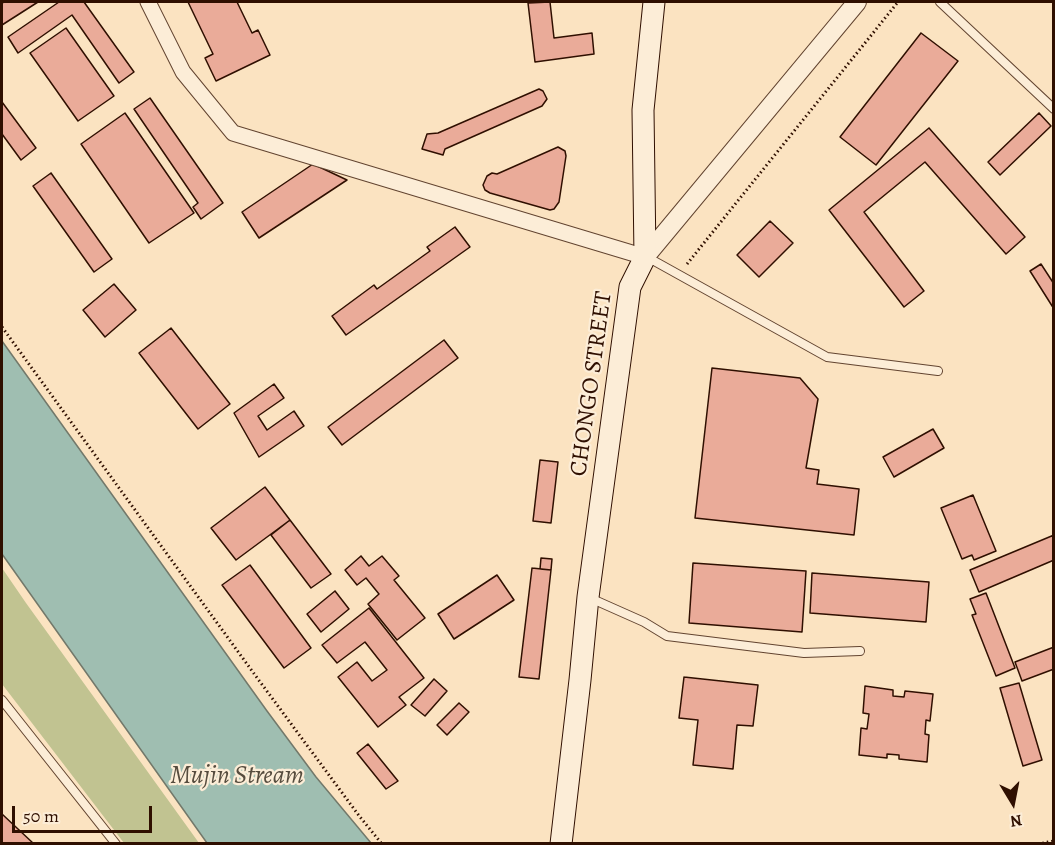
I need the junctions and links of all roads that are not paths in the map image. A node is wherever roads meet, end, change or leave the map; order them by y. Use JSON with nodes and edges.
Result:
{"nodes":[{"id":1,"x":148,"y":2,"type":"edge"},
{"id":2,"x":654,"y":2,"type":"edge"},
{"id":3,"x":858,"y":2,"type":"edge"},
{"id":4,"x":940,"y":2,"type":"edge"},
{"id":5,"x":1053,"y":109,"type":"edge"},
{"id":6,"x":645,"y":257,"type":"junction"},
{"id":7,"x":938,"y":371,"type":"dead end"},
{"id":8,"x":588,"y":597,"type":"junction"},
{"id":9,"x":860,"y":651,"type":"dead end"},
{"id":10,"x":2,"y":700,"type":"edge"},
{"id":11,"x":116,"y":843,"type":"edge"},
{"id":12,"x":561,"y":843,"type":"edge"}],
"edges":[{"from":1,"to":6,"type":"street"},
{"from":2,"to":6,"type":"main road","name":"CHONGO STREET"},
{"from":3,"to":6,"type":"street"},
{"from":4,"to":5,"type":"lane"},
{"from":6,"to":7,"type":"lane"},
{"from":6,"to":8,"type":"main road","name":"CHONGO STREET"},
{"from":8,"to":9,"type":"lane"},
{"from":8,"to":12,"type":"main road","name":"CHONGO STREET"},
{"from":10,"to":11,"type":"lane"}]}
